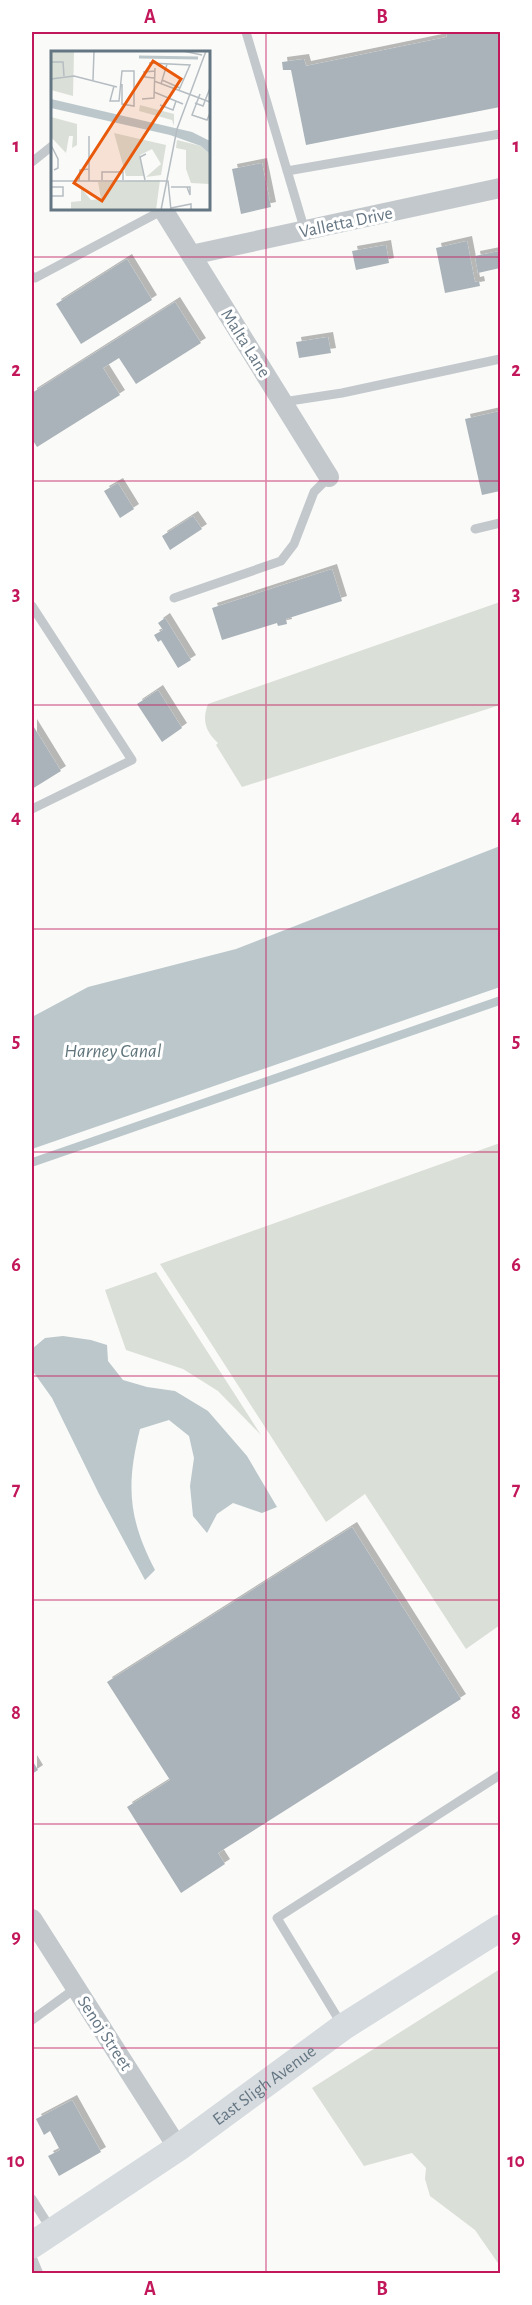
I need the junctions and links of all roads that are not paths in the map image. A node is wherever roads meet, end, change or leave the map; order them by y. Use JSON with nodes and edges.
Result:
{"nodes":[{"id":1,"x":246,"y":32,"type":"edge"},
{"id":2,"x":501,"y":134,"type":"edge"},
{"id":3,"x":51,"y":147,"type":"edge"},
{"id":4,"x":32,"y":162,"type":"edge"},
{"id":5,"x":287,"y":171,"type":"junction"},
{"id":6,"x":501,"y":188,"type":"edge"},
{"id":7,"x":160,"y":210,"type":"edge"},
{"id":8,"x":163,"y":210,"type":"edge"},
{"id":9,"x":305,"y":231,"type":"junction"},
{"id":10,"x":191,"y":255,"type":"junction"},
{"id":11,"x":32,"y":276,"type":"edge"},
{"id":12,"x":501,"y":359,"type":"edge"},
{"id":13,"x":283,"y":402,"type":"junction"},
{"id":14,"x":329,"y":477,"type":"joint"},
{"id":15,"x":501,"y":523,"type":"edge"},
{"id":16,"x":475,"y":529,"type":"dead end"},
{"id":17,"x":174,"y":598,"type":"dead end"},
{"id":18,"x":32,"y":606,"type":"edge"},
{"id":19,"x":32,"y":809,"type":"edge"},
{"id":20,"x":501,"y":1775,"type":"edge"},
{"id":21,"x":32,"y":1919,"type":"edge"},
{"id":22,"x":501,"y":1928,"type":"edge"},
{"id":23,"x":76,"y":1988,"type":"junction"},
{"id":24,"x":32,"y":2020,"type":"edge"},
{"id":25,"x":343,"y":2028,"type":"junction"},
{"id":26,"x":178,"y":2148,"type":"junction"},
{"id":27,"x":32,"y":2199,"type":"edge"},
{"id":28,"x":42,"y":2238,"type":"edge"},
{"id":29,"x":32,"y":2257,"type":"edge"},
{"id":30,"x":39,"y":2274,"type":"edge"}],
"edges":[{"from":1,"to":5,"type":"lane"},
{"from":2,"to":5,"type":"lane"},
{"from":3,"to":4,"type":"lane"},
{"from":5,"to":9,"type":"lane"},
{"from":6,"to":9,"type":"street","name":"Valletta Drive"},
{"from":7,"to":11,"type":"lane"},
{"from":8,"to":10,"type":"street","name":"Malta Lane"},
{"from":9,"to":10,"type":"street","name":"Valletta Drive"},
{"from":10,"to":13,"type":"street","name":"Malta Lane"},
{"from":12,"to":13,"type":"lane"},
{"from":13,"to":14,"type":"street","name":"Malta Lane"},
{"from":14,"to":17,"type":"lane"},
{"from":15,"to":16,"type":"lane"},
{"from":18,"to":19,"type":"lane"},
{"from":20,"to":25,"type":"lane"},
{"from":21,"to":23,"type":"street","name":"Senoj Street"},
{"from":22,"to":25,"type":"street","name":"East Sligh Avenue"},
{"from":23,"to":24,"type":"lane"},
{"from":23,"to":26,"type":"street","name":"Senoj Street"},
{"from":25,"to":26,"type":"street","name":"East Sligh Avenue"},
{"from":26,"to":28,"type":"street","name":"East Sligh Avenue"},
{"from":27,"to":28,"type":"lane"},
{"from":29,"to":30,"type":"lane"}]}
